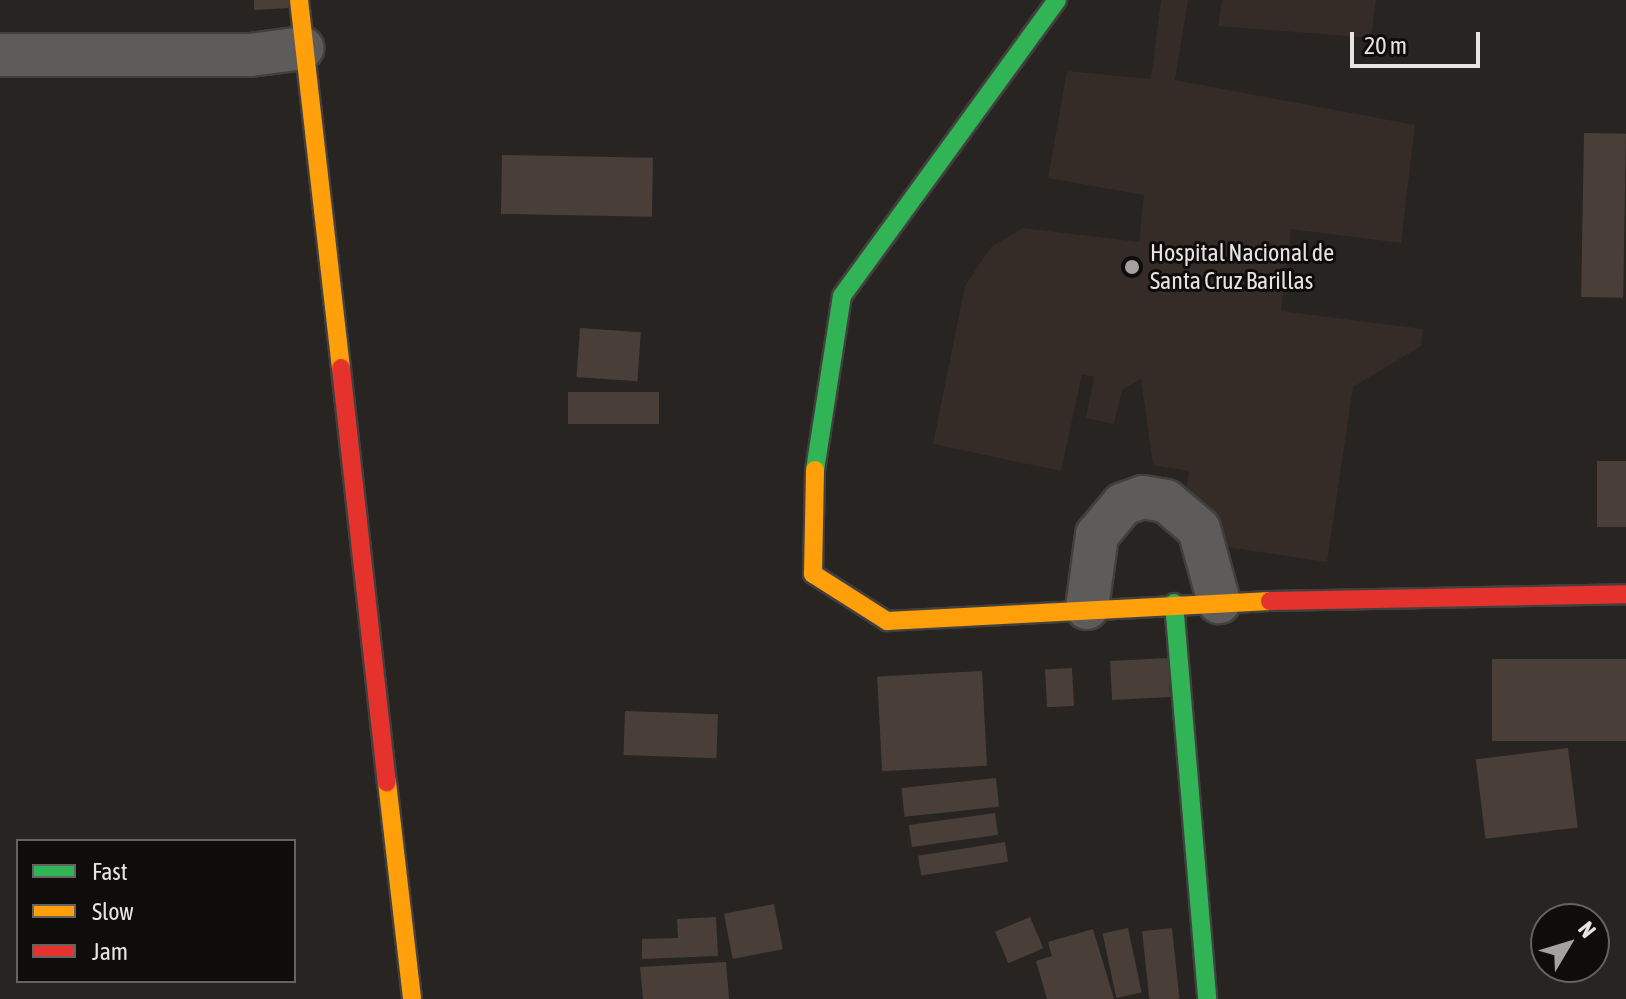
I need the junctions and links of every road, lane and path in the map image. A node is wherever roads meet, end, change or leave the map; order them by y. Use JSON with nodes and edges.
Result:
{"nodes":[{"id":1,"x":299,"y":0,"type":"edge"},
{"id":2,"x":1057,"y":0,"type":"edge"},
{"id":3,"x":303,"y":48,"type":"junction"},
{"id":4,"x":0,"y":55,"type":"edge"},
{"id":5,"x":1626,"y":594,"type":"edge"},
{"id":6,"x":1219,"y":602,"type":"junction"},
{"id":7,"x":1174,"y":603,"type":"junction"},
{"id":8,"x":1087,"y":608,"type":"junction"},
{"id":9,"x":412,"y":999,"type":"edge"},
{"id":10,"x":1207,"y":999,"type":"edge"}],
"edges":[{"from":1,"to":3,"type":"street"},
{"from":2,"to":8,"type":"street"},
{"from":3,"to":4,"type":"street"},
{"from":3,"to":9,"type":"street"},
{"from":5,"to":6,"type":"street"},
{"from":6,"to":7,"type":"street"},
{"from":6,"to":8,"type":"street"},
{"from":7,"to":8,"type":"street"},
{"from":7,"to":10,"type":"street"}]}
